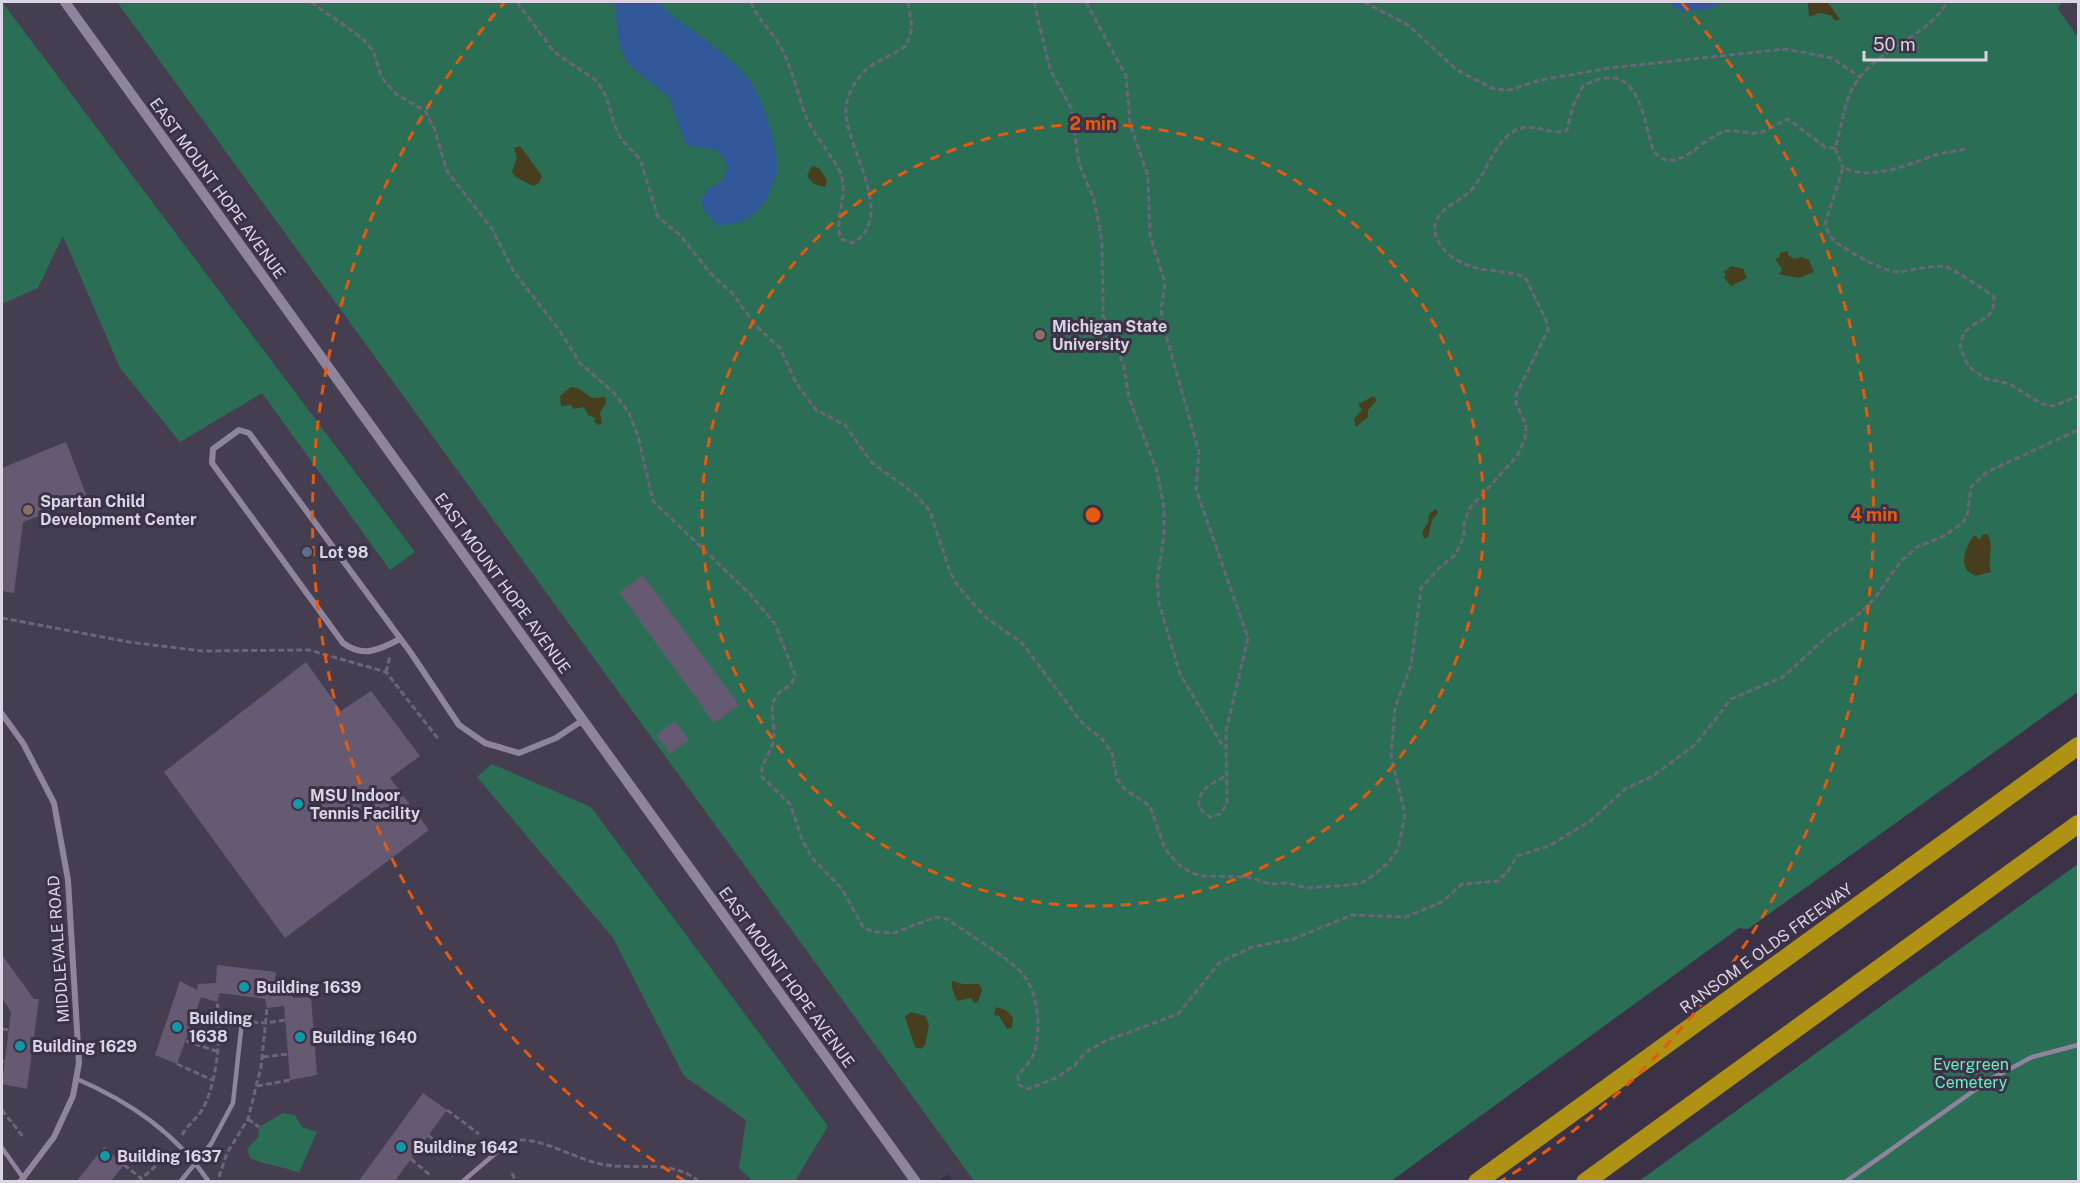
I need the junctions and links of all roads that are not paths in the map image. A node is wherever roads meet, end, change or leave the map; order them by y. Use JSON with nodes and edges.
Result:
{"nodes":[{"id":1,"x":65,"y":2,"type":"edge"},
{"id":2,"x":400,"y":639,"type":"junction"},
{"id":3,"x":2,"y":714,"type":"edge"},
{"id":4,"x":583,"y":720,"type":"junction"},
{"id":5,"x":2079,"y":746,"type":"edge"},
{"id":6,"x":2079,"y":824,"type":"edge"},
{"id":7,"x":242,"y":1021,"type":"dead end"},
{"id":8,"x":2079,"y":1045,"type":"edge"},
{"id":9,"x":77,"y":1079,"type":"junction"},
{"id":10,"x":504,"y":1146,"type":"road end"},
{"id":11,"x":2,"y":1148,"type":"edge"},
{"id":12,"x":197,"y":1164,"type":"junction"},
{"id":13,"x":22,"y":1180,"type":"edge"},
{"id":14,"x":180,"y":1182,"type":"edge"},
{"id":15,"x":209,"y":1182,"type":"edge"},
{"id":16,"x":462,"y":1182,"type":"edge"},
{"id":17,"x":916,"y":1182,"type":"edge"},
{"id":18,"x":1477,"y":1182,"type":"edge"},
{"id":19,"x":1585,"y":1182,"type":"edge"},
{"id":20,"x":1845,"y":1182,"type":"edge"}],
"edges":[{"from":1,"to":4,"type":"street","name":"EAST MOUNT HOPE AVENUE"},
{"from":2,"to":2,"type":"street"},
{"from":2,"to":4,"type":"street"},
{"from":3,"to":9,"type":"street","name":"MIDDLEVALE ROAD"},
{"from":4,"to":17,"type":"street","name":"EAST MOUNT HOPE AVENUE"},
{"from":5,"to":18,"type":"highway","name":"RANSOM E OLDS FREEWAY"},
{"from":6,"to":19,"type":"highway"},
{"from":7,"to":12,"type":"lane"},
{"from":8,"to":20,"type":"lane"},
{"from":9,"to":12,"type":"lane"},
{"from":9,"to":13,"type":"street","name":"MIDDLEVALE ROAD"},
{"from":10,"to":16,"type":"lane"},
{"from":11,"to":13,"type":"lane"},
{"from":12,"to":14,"type":"lane"},
{"from":12,"to":15,"type":"lane"}]}
